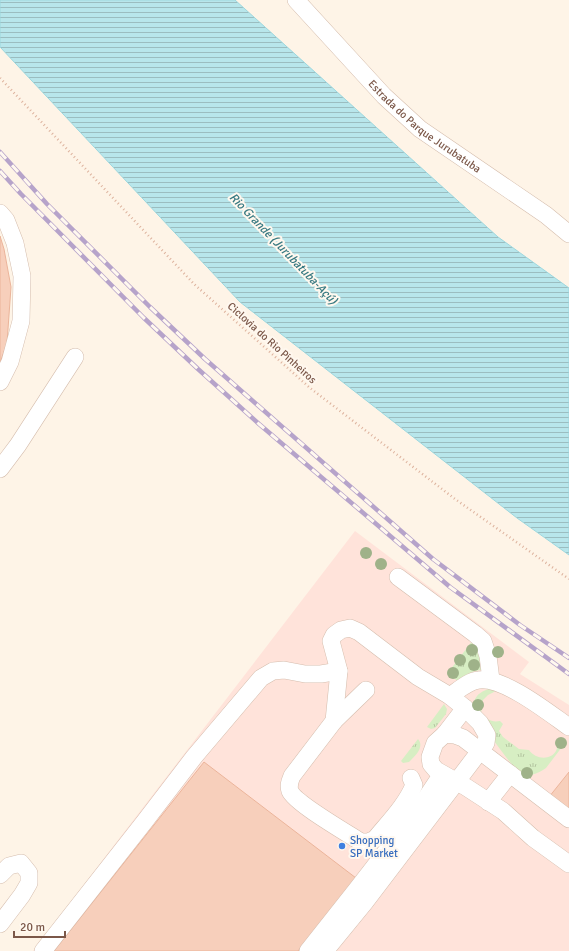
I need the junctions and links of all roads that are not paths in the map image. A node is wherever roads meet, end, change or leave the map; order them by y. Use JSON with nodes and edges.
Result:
{"nodes":[{"id":1,"x":296,"y":0,"type":"edge"},
{"id":2,"x":0,"y":213,"type":"edge"},
{"id":3,"x":569,"y":234,"type":"edge"},
{"id":4,"x":75,"y":357,"type":"dead end"},
{"id":5,"x":0,"y":382,"type":"edge"},
{"id":6,"x":0,"y":469,"type":"edge"},
{"id":7,"x":398,"y":577,"type":"dead end"},
{"id":8,"x":339,"y":671,"type":"junction"},
{"id":9,"x":491,"y":680,"type":"junction"},
{"id":10,"x":366,"y":690,"type":"dead end"},
{"id":11,"x":450,"y":696,"type":"junction"},
{"id":12,"x":465,"y":708,"type":"junction"},
{"id":13,"x":334,"y":721,"type":"junction"},
{"id":14,"x":569,"y":727,"type":"edge"},
{"id":15,"x":445,"y":734,"type":"junction"},
{"id":16,"x":479,"y":751,"type":"junction"},
{"id":17,"x":510,"y":774,"type":"junction"},
{"id":18,"x":411,"y":778,"type":"dead end"},
{"id":19,"x":449,"y":778,"type":"junction"},
{"id":20,"x":432,"y":802,"type":"junction"},
{"id":21,"x":488,"y":802,"type":"junction"},
{"id":22,"x":569,"y":819,"type":"edge"},
{"id":23,"x":569,"y":864,"type":"edge"},
{"id":24,"x":0,"y":874,"type":"edge"},
{"id":25,"x":0,"y":924,"type":"edge"},
{"id":26,"x":43,"y":951,"type":"edge"},
{"id":27,"x":308,"y":951,"type":"edge"},
{"id":28,"x":325,"y":951,"type":"edge"}],
"edges":[{"from":1,"to":3,"type":"lane","name":"Estrada do Parque Jurubatuba"},
{"from":2,"to":5,"type":"lane"},
{"from":4,"to":6,"type":"lane"},
{"from":7,"to":9,"type":"lane"},
{"from":8,"to":11,"type":"lane"},
{"from":8,"to":13,"type":"lane"},
{"from":8,"to":26,"type":"lane"},
{"from":9,"to":11,"type":"lane"},
{"from":9,"to":14,"type":"lane"},
{"from":10,"to":13,"type":"lane"},
{"from":11,"to":12,"type":"lane"},
{"from":12,"to":15,"type":"lane"},
{"from":12,"to":16,"type":"lane"},
{"from":13,"to":18,"type":"lane"},
{"from":15,"to":16,"type":"lane"},
{"from":15,"to":19,"type":"lane"},
{"from":16,"to":17,"type":"lane"},
{"from":16,"to":19,"type":"lane"},
{"from":17,"to":21,"type":"lane"},
{"from":17,"to":22,"type":"lane"},
{"from":19,"to":20,"type":"lane"},
{"from":19,"to":21,"type":"lane"},
{"from":20,"to":27,"type":"lane"},
{"from":20,"to":28,"type":"lane"},
{"from":21,"to":23,"type":"lane"},
{"from":24,"to":25,"type":"lane"}]}
